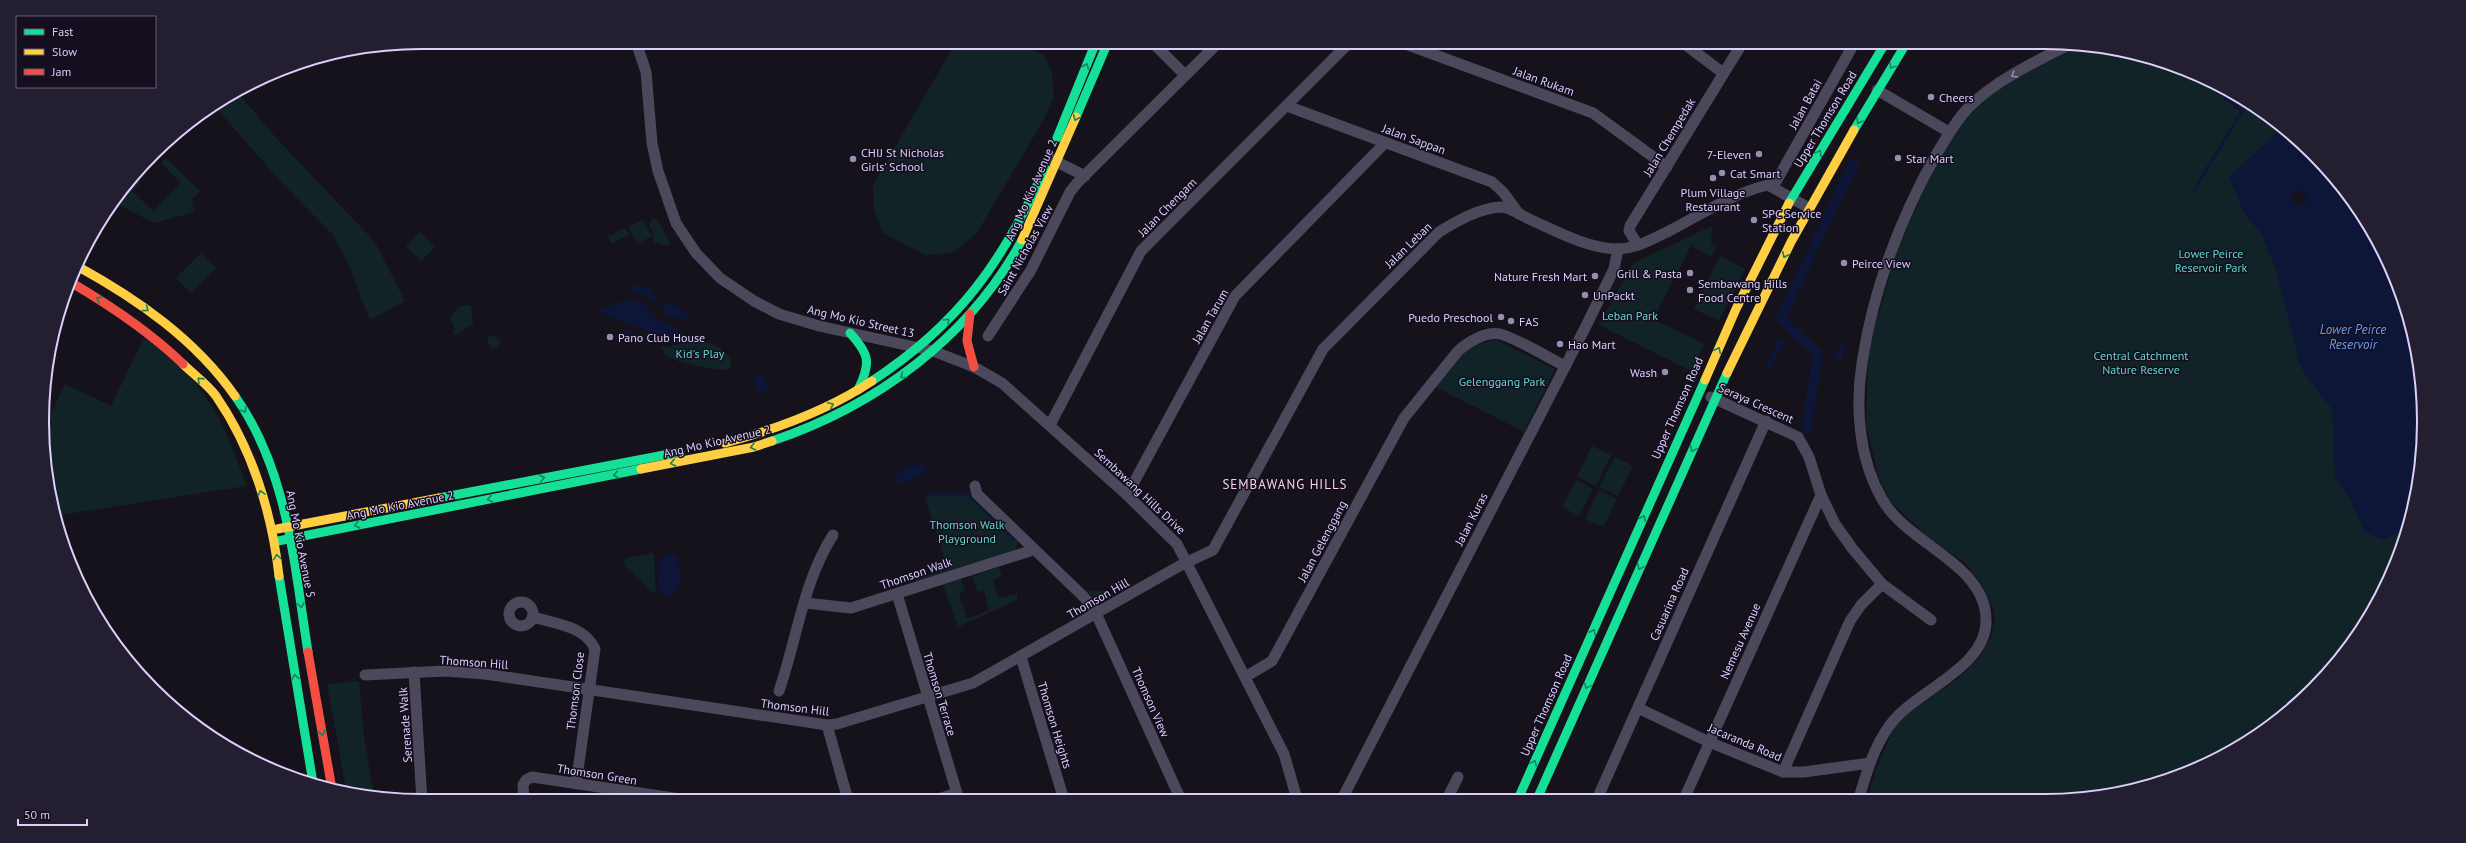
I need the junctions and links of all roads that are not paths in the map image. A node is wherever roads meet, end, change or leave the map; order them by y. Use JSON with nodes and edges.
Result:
{"nodes":[{"id":1,"x":638,"y":49,"type":"edge"},
{"id":2,"x":644,"y":49,"type":"edge"},
{"id":3,"x":1093,"y":49,"type":"edge"},
{"id":4,"x":1105,"y":49,"type":"edge"},
{"id":5,"x":1159,"y":49,"type":"edge"},
{"id":6,"x":1212,"y":49,"type":"edge"},
{"id":7,"x":1343,"y":49,"type":"edge"},
{"id":8,"x":1419,"y":49,"type":"edge"},
{"id":9,"x":1691,"y":49,"type":"edge"},
{"id":10,"x":1738,"y":49,"type":"edge"},
{"id":11,"x":1851,"y":49,"type":"edge"},
{"id":12,"x":1882,"y":49,"type":"edge"},
{"id":13,"x":1903,"y":49,"type":"edge"},
{"id":14,"x":2060,"y":50,"type":"edge"},
{"id":15,"x":1723,"y":73,"type":"junction"},
{"id":16,"x":1185,"y":75,"type":"junction"},
{"id":17,"x":1877,"y":90,"type":"junction"},
{"id":18,"x":1287,"y":106,"type":"junction"},
{"id":19,"x":1949,"y":132,"type":"junction"},
{"id":20,"x":1385,"y":142,"type":"junction"},
{"id":21,"x":1053,"y":160,"type":"junction"},
{"id":22,"x":1667,"y":167,"type":"junction"},
{"id":23,"x":1085,"y":176,"type":"junction"},
{"id":24,"x":1776,"y":183,"type":"junction"},
{"id":25,"x":1799,"y":186,"type":"junction"},
{"id":26,"x":1792,"y":198,"type":"junction"},
{"id":27,"x":1809,"y":208,"type":"junction"},
{"id":28,"x":1520,"y":214,"type":"junction"},
{"id":29,"x":1638,"y":245,"type":"junction"},
{"id":30,"x":1618,"y":249,"type":"junction"},
{"id":31,"x":82,"y":269,"type":"edge"},
{"id":32,"x":75,"y":285,"type":"edge"},
{"id":33,"x":971,"y":313,"type":"junction"},
{"id":34,"x":784,"y":314,"type":"junction"},
{"id":35,"x":850,"y":333,"type":"junction"},
{"id":36,"x":988,"y":336,"type":"dead end"},
{"id":37,"x":919,"y":348,"type":"junction"},
{"id":38,"x":933,"y":352,"type":"junction"},
{"id":39,"x":1565,"y":366,"type":"junction"},
{"id":40,"x":974,"y":367,"type":"junction"},
{"id":41,"x":858,"y":391,"type":"junction"},
{"id":42,"x":1699,"y":392,"type":"junction"},
{"id":43,"x":1716,"y":399,"type":"junction"},
{"id":44,"x":1766,"y":421,"type":"junction"},
{"id":45,"x":1050,"y":425,"type":"junction"},
{"id":46,"x":975,"y":486,"type":"dead end"},
{"id":47,"x":1127,"y":495,"type":"junction"},
{"id":48,"x":1821,"y":495,"type":"junction"},
{"id":49,"x":451,"y":496,"type":"junction"},
{"id":50,"x":454,"y":506,"type":"junction"},
{"id":51,"x":288,"y":526,"type":"junction"},
{"id":52,"x":270,"y":531,"type":"junction"},
{"id":53,"x":833,"y":534,"type":"dead end"},
{"id":54,"x":290,"y":538,"type":"junction"},
{"id":55,"x":274,"y":542,"type":"junction"},
{"id":56,"x":1033,"y":550,"type":"junction"},
{"id":57,"x":1187,"y":562,"type":"junction"},
{"id":58,"x":1882,"y":584,"type":"junction"},
{"id":59,"x":897,"y":594,"type":"junction"},
{"id":60,"x":805,"y":603,"type":"junction"},
{"id":61,"x":1097,"y":614,"type":"junction"},
{"id":62,"x":534,"y":617,"type":"dead end"},
{"id":63,"x":1931,"y":620,"type":"dead end"},
{"id":64,"x":1021,"y":657,"type":"junction"},
{"id":65,"x":414,"y":672,"type":"junction"},
{"id":66,"x":365,"y":675,"type":"dead end"},
{"id":67,"x":1245,"y":677,"type":"junction"},
{"id":68,"x":589,"y":688,"type":"junction"},
{"id":69,"x":779,"y":691,"type":"dead end"},
{"id":70,"x":927,"y":697,"type":"junction"},
{"id":71,"x":1638,"y":708,"type":"junction"},
{"id":72,"x":826,"y":725,"type":"junction"},
{"id":73,"x":1709,"y":742,"type":"junction"},
{"id":74,"x":1870,"y":763,"type":"junction"},
{"id":75,"x":1783,"y":772,"type":"junction"},
{"id":76,"x":1458,"y":776,"type":"dead end"},
{"id":77,"x":312,"y":777,"type":"edge"},
{"id":78,"x":331,"y":782,"type":"edge"},
{"id":79,"x":576,"y":784,"type":"junction"},
{"id":80,"x":422,"y":794,"type":"edge"},
{"id":81,"x":524,"y":794,"type":"edge"},
{"id":82,"x":645,"y":794,"type":"edge"},
{"id":83,"x":846,"y":794,"type":"edge"},
{"id":84,"x":957,"y":794,"type":"edge"},
{"id":85,"x":1062,"y":794,"type":"edge"},
{"id":86,"x":1178,"y":794,"type":"edge"},
{"id":87,"x":1296,"y":794,"type":"edge"},
{"id":88,"x":1345,"y":794,"type":"edge"},
{"id":89,"x":1450,"y":794,"type":"edge"},
{"id":90,"x":1520,"y":794,"type":"edge"},
{"id":91,"x":1539,"y":794,"type":"edge"},
{"id":92,"x":1599,"y":794,"type":"edge"},
{"id":93,"x":1686,"y":794,"type":"edge"},
{"id":94,"x":1860,"y":794,"type":"edge"}],
"edges":[{"from":1,"to":34,"type":"street","name":"Ang Mo Kio Street 13"},
{"from":2,"to":34,"type":"street","name":"Ang Mo Kio Street 13"},
{"from":21,"to":3,"type":"main road","name":"Ang Mo Kio Avenue 2","one_way":true},
{"from":4,"to":21,"type":"main road","name":"Ang Mo Kio Avenue 2","one_way":true},
{"from":5,"to":16,"type":"street"},
{"from":6,"to":16,"type":"street","name":"Saint Nicholas View"},
{"from":7,"to":18,"type":"street","name":"Jalan Chengam"},
{"from":8,"to":22,"type":"street","name":"Jalan Rukam"},
{"from":9,"to":15,"type":"street"},
{"from":10,"to":15,"type":"street","name":"Jalan Chempedak"},
{"from":11,"to":24,"type":"street","name":"Jalan Batai"},
{"from":25,"to":12,"type":"main road","name":"Upper Thomson Road","one_way":true},
{"from":13,"to":17,"type":"main road","one_way":true},
{"from":14,"to":19,"type":"street","one_way":true},
{"from":15,"to":22,"type":"street","name":"Jalan Chempedak"},
{"from":16,"to":23,"type":"street","name":"Saint Nicholas View"},
{"from":17,"to":19,"type":"street"},
{"from":17,"to":27,"type":"main road","one_way":true},
{"from":18,"to":20,"type":"street","name":"Jalan Sappan"},
{"from":18,"to":45,"type":"street","name":"Jalan Chengam"},
{"from":19,"to":74,"type":"street"},
{"from":20,"to":28,"type":"street","name":"Jalan Sappan"},
{"from":20,"to":47,"type":"street","name":"Jalan Tarum"},
{"from":21,"to":23,"type":"street"},
{"from":21,"to":33,"type":"main road","name":"Ang Mo Kio Avenue 2"},
{"from":37,"to":21,"type":"main road","name":"Ang Mo Kio Avenue 2","one_way":true},
{"from":22,"to":29,"type":"street","name":"Jalan Chempedak"},
{"from":23,"to":36,"type":"street","name":"Saint Nicholas View"},
{"from":24,"to":25,"type":"street","name":"Jalan Leban"},
{"from":24,"to":26,"type":"street"},
{"from":24,"to":29,"type":"street","name":"Jalan Leban"},
{"from":25,"to":26,"type":"main road","name":"Upper Thomson Road"},
{"from":26,"to":27,"type":"street"},
{"from":42,"to":26,"type":"main road","name":"Upper Thomson Road","one_way":true},
{"from":27,"to":43,"type":"main road","one_way":true},
{"from":28,"to":30,"type":"street","name":"Jalan Leban"},
{"from":28,"to":57,"type":"street","name":"Jalan Leban"},
{"from":29,"to":30,"type":"street","name":"Jalan Leban"},
{"from":30,"to":39,"type":"street","name":"Jalan Kuras"},
{"from":31,"to":51,"type":"main road","name":"Ang Mo Kio Avenue 5","one_way":true},
{"from":52,"to":32,"type":"main road","one_way":true},
{"from":33,"to":38,"type":"main road","name":"Ang Mo Kio Avenue 2"},
{"from":33,"to":40,"type":"main road"},
{"from":34,"to":35,"type":"street","name":"Ang Mo Kio Street 13"},
{"from":35,"to":37,"type":"street","name":"Ang Mo Kio Street 13"},
{"from":35,"to":41,"type":"main road"},
{"from":37,"to":38,"type":"street","name":"Ang Mo Kio Street 13"},
{"from":37,"to":41,"type":"main road","name":"Ang Mo Kio Avenue 2"},
{"from":38,"to":40,"type":"street","name":"Sembawang Hills Drive"},
{"from":38,"to":50,"type":"main road","name":"Ang Mo Kio Avenue 2","one_way":true},
{"from":39,"to":67,"type":"street","name":"Jalan Gelenggang"},
{"from":39,"to":88,"type":"street","name":"Jalan Kuras"},
{"from":40,"to":45,"type":"street","name":"Sembawang Hills Drive"},
{"from":49,"to":41,"type":"main road","name":"Ang Mo Kio Avenue 2","one_way":true},
{"from":42,"to":43,"type":"street","name":"Seraya Crescent"},
{"from":90,"to":42,"type":"main road","name":"Upper Thomson Road","one_way":true},
{"from":43,"to":44,"type":"street","name":"Seraya Crescent"},
{"from":43,"to":91,"type":"main road","one_way":true},
{"from":44,"to":48,"type":"street","name":"Seraya Crescent"},
{"from":44,"to":71,"type":"street","name":"Casuarina Road"},
{"from":45,"to":47,"type":"street","name":"Sembawang Hills Drive"},
{"from":46,"to":56,"type":"street"},
{"from":47,"to":57,"type":"street","name":"Sembawang Hills Drive"},
{"from":48,"to":58,"type":"street","name":"Seraya Crescent"},
{"from":48,"to":73,"type":"street","name":"Nemesu Avenue"},
{"from":49,"to":50,"type":"main road"},
{"from":49,"to":51,"type":"main road","name":"Ang Mo Kio Avenue 2"},
{"from":50,"to":54,"type":"main road","name":"Ang Mo Kio Avenue 2","one_way":true},
{"from":51,"to":52,"type":"main road","name":"Ang Mo Kio Avenue 2"},
{"from":51,"to":54,"type":"main road","name":"Ang Mo Kio Avenue 5"},
{"from":52,"to":55,"type":"main road"},
{"from":53,"to":60,"type":"street"},
{"from":54,"to":55,"type":"main road","name":"Ang Mo Kio Avenue 2"},
{"from":54,"to":78,"type":"main road","name":"Ang Mo Kio Avenue 5","one_way":true},
{"from":77,"to":55,"type":"main road","one_way":true},
{"from":56,"to":59,"type":"street","name":"Thomson Walk"},
{"from":56,"to":61,"type":"street"},
{"from":57,"to":61,"type":"street","name":"Thomson Hill"},
{"from":57,"to":67,"type":"street","name":"Sembawang Hills Drive"},
{"from":58,"to":63,"type":"street","name":"Seraya Crescent"},
{"from":58,"to":75,"type":"street"},
{"from":59,"to":60,"type":"street","name":"Thomson Walk"},
{"from":59,"to":70,"type":"street","name":"Thomson Terrace"},
{"from":60,"to":69,"type":"street"},
{"from":61,"to":64,"type":"street","name":"Thomson Hill"},
{"from":61,"to":86,"type":"street","name":"Thomson View"},
{"from":62,"to":68,"type":"street","name":"Thomson Close"},
{"from":64,"to":70,"type":"street","name":"Thomson Hill"},
{"from":64,"to":85,"type":"street","name":"Thomson Heights"},
{"from":65,"to":66,"type":"street","name":"Serenade Walk"},
{"from":65,"to":68,"type":"street","name":"Thomson Hill"},
{"from":65,"to":80,"type":"street","name":"Serenade Walk"},
{"from":67,"to":87,"type":"street","name":"Sembawang Hills Drive"},
{"from":68,"to":72,"type":"street","name":"Thomson Hill"},
{"from":68,"to":79,"type":"street","name":"Thomson Close"},
{"from":70,"to":72,"type":"street","name":"Thomson Hill"},
{"from":70,"to":84,"type":"street","name":"Thomson Terrace"},
{"from":71,"to":73,"type":"street","name":"Jacaranda Road"},
{"from":71,"to":92,"type":"street","name":"Casuarina Road"},
{"from":72,"to":83,"type":"street"},
{"from":73,"to":75,"type":"street","name":"Jacaranda Road"},
{"from":73,"to":93,"type":"street","name":"Nemesu Avenue"},
{"from":74,"to":75,"type":"street","name":"Jacaranda Road"},
{"from":74,"to":94,"type":"street"},
{"from":76,"to":89,"type":"street"},
{"from":79,"to":81,"type":"street","name":"Thomson Green"},
{"from":79,"to":82,"type":"street","name":"Thomson Green"}]}
